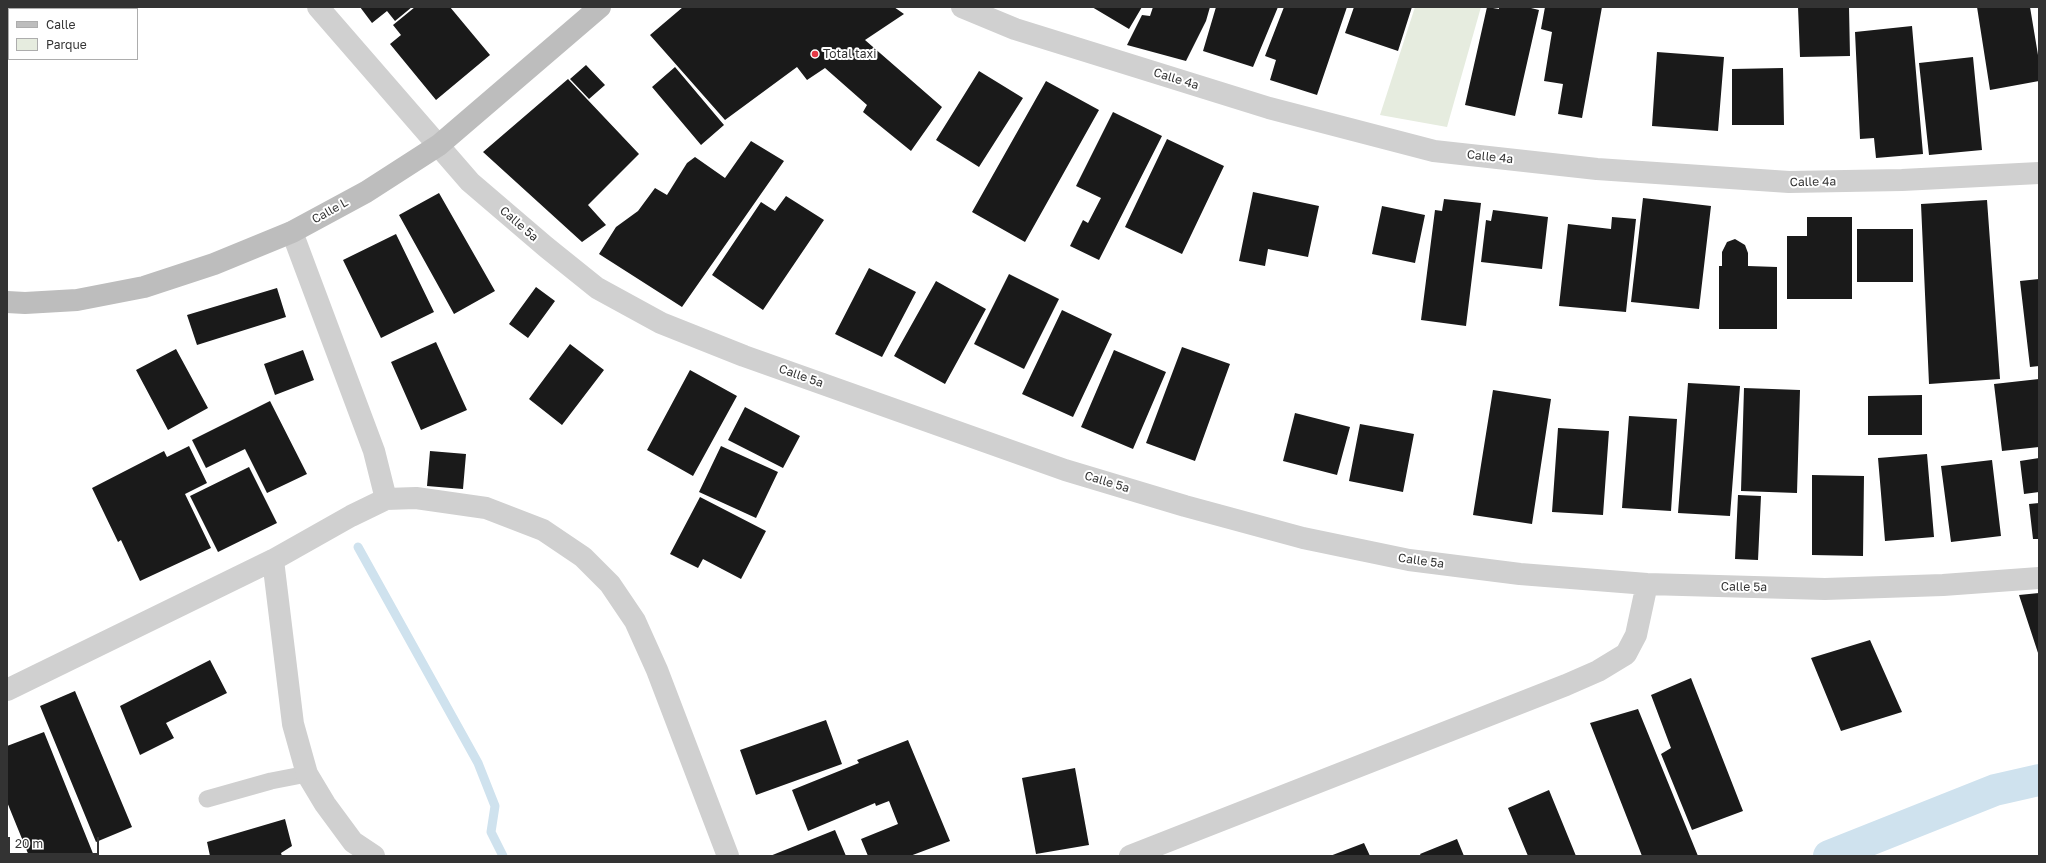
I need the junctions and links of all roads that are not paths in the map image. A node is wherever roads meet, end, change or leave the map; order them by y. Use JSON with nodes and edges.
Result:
{"nodes":[{"id":1,"x":318,"y":7,"type":"edge"},
{"id":2,"x":600,"y":7,"type":"edge"},
{"id":3,"x":962,"y":7,"type":"edge"},
{"id":4,"x":439,"y":145,"type":"junction"},
{"id":5,"x":2039,"y":173,"type":"edge"},
{"id":6,"x":292,"y":232,"type":"junction"},
{"id":7,"x":7,"y":302,"type":"edge"},
{"id":8,"x":386,"y":499,"type":"junction"},
{"id":9,"x":273,"y":560,"type":"junction"},
{"id":10,"x":2039,"y":578,"type":"edge"},
{"id":11,"x":1647,"y":584,"type":"junction"},
{"id":12,"x":7,"y":690,"type":"edge"},
{"id":13,"x":307,"y":774,"type":"junction"},
{"id":14,"x":207,"y":799,"type":"dead end"},
{"id":15,"x":374,"y":856,"type":"edge"},
{"id":16,"x":728,"y":856,"type":"edge"},
{"id":17,"x":1130,"y":856,"type":"edge"}],
"edges":[{"from":1,"to":4,"type":"street","name":"Calle 5a"},
{"from":2,"to":4,"type":"street","name":"Calle L"},
{"from":3,"to":5,"type":"street","name":"Calle 4a"},
{"from":4,"to":6,"type":"street","name":"Calle L"},
{"from":4,"to":11,"type":"street","name":"Calle 5a"},
{"from":6,"to":7,"type":"street","name":"Calle L"},
{"from":6,"to":8,"type":"street"},
{"from":8,"to":9,"type":"street"},
{"from":8,"to":16,"type":"street"},
{"from":9,"to":12,"type":"street"},
{"from":9,"to":13,"type":"street"},
{"from":10,"to":11,"type":"street","name":"Calle 5a"},
{"from":11,"to":17,"type":"street"},
{"from":13,"to":14,"type":"lane"},
{"from":13,"to":15,"type":"street"}]}
